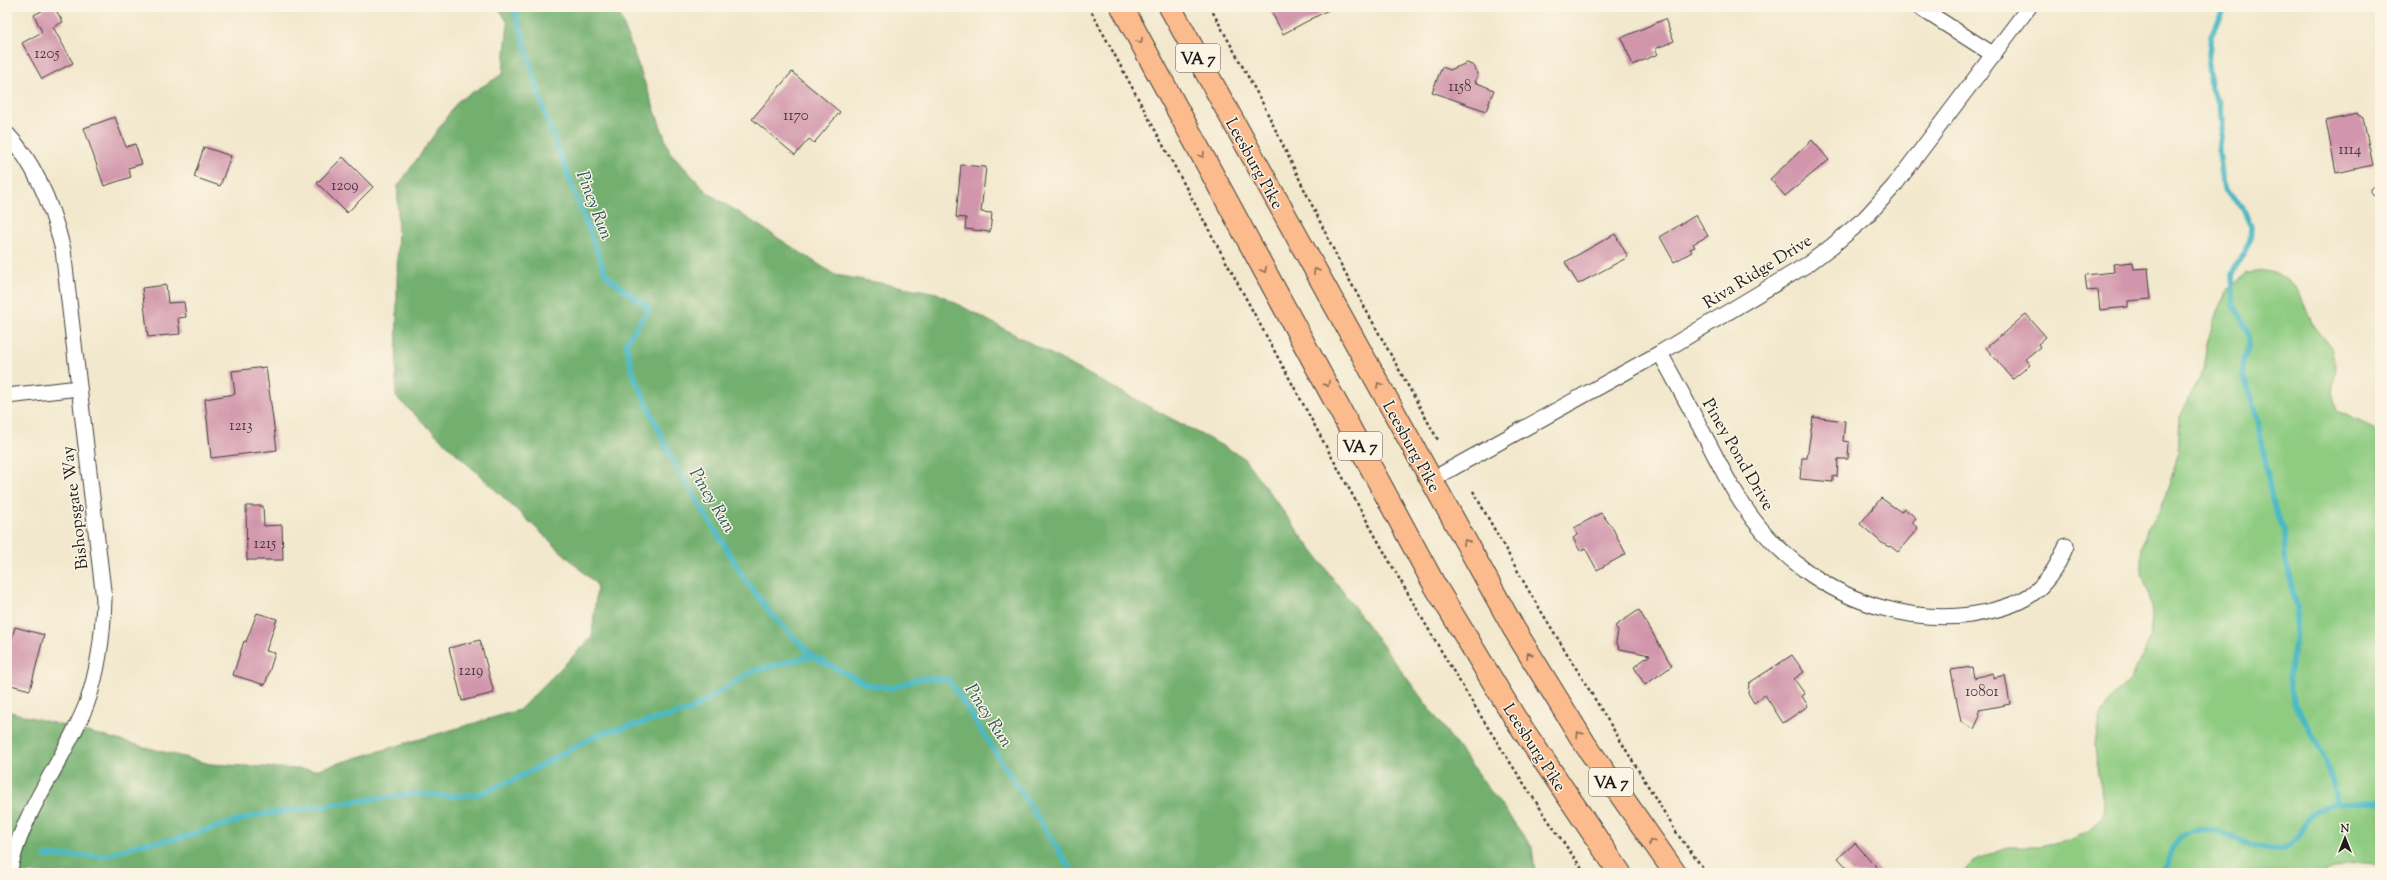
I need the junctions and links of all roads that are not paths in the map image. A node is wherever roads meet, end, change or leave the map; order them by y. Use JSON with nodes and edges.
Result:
{"nodes":[{"id":1,"x":1122,"y":7,"type":"edge"},
{"id":2,"x":1170,"y":7,"type":"edge"},
{"id":3,"x":1919,"y":7,"type":"edge"},
{"id":4,"x":2029,"y":7,"type":"edge"},
{"id":5,"x":1994,"y":55,"type":"junction"},
{"id":6,"x":7,"y":134,"type":"edge"},
{"id":7,"x":1660,"y":353,"type":"junction"},
{"id":8,"x":79,"y":388,"type":"junction"},
{"id":9,"x":7,"y":396,"type":"edge"},
{"id":10,"x":1432,"y":480,"type":"junction"},
{"id":11,"x":2066,"y":546,"type":"dead end"},
{"id":12,"x":9,"y":873,"type":"edge"},
{"id":13,"x":1620,"y":873,"type":"edge"},
{"id":14,"x":1675,"y":873,"type":"edge"}],
"edges":[{"from":1,"to":13,"type":"highway","name":"Leesburg Pike","number":"VA 7","one_way":true},
{"from":10,"to":2,"type":"highway","name":"Leesburg Pike","number":"VA 7","one_way":true},
{"from":3,"to":5,"type":"street"},
{"from":4,"to":5,"type":"street","name":"Riva Ridge Drive"},
{"from":5,"to":7,"type":"street","name":"Riva Ridge Drive"},
{"from":6,"to":8,"type":"street","name":"Bishopsgate Way"},
{"from":7,"to":10,"type":"street","name":"Riva Ridge Drive"},
{"from":7,"to":11,"type":"street","name":"Piney Pond Drive"},
{"from":8,"to":9,"type":"street"},
{"from":8,"to":12,"type":"street","name":"Bishopsgate Way"},
{"from":14,"to":10,"type":"highway","name":"Leesburg Pike","number":"VA 7","one_way":true}]}
